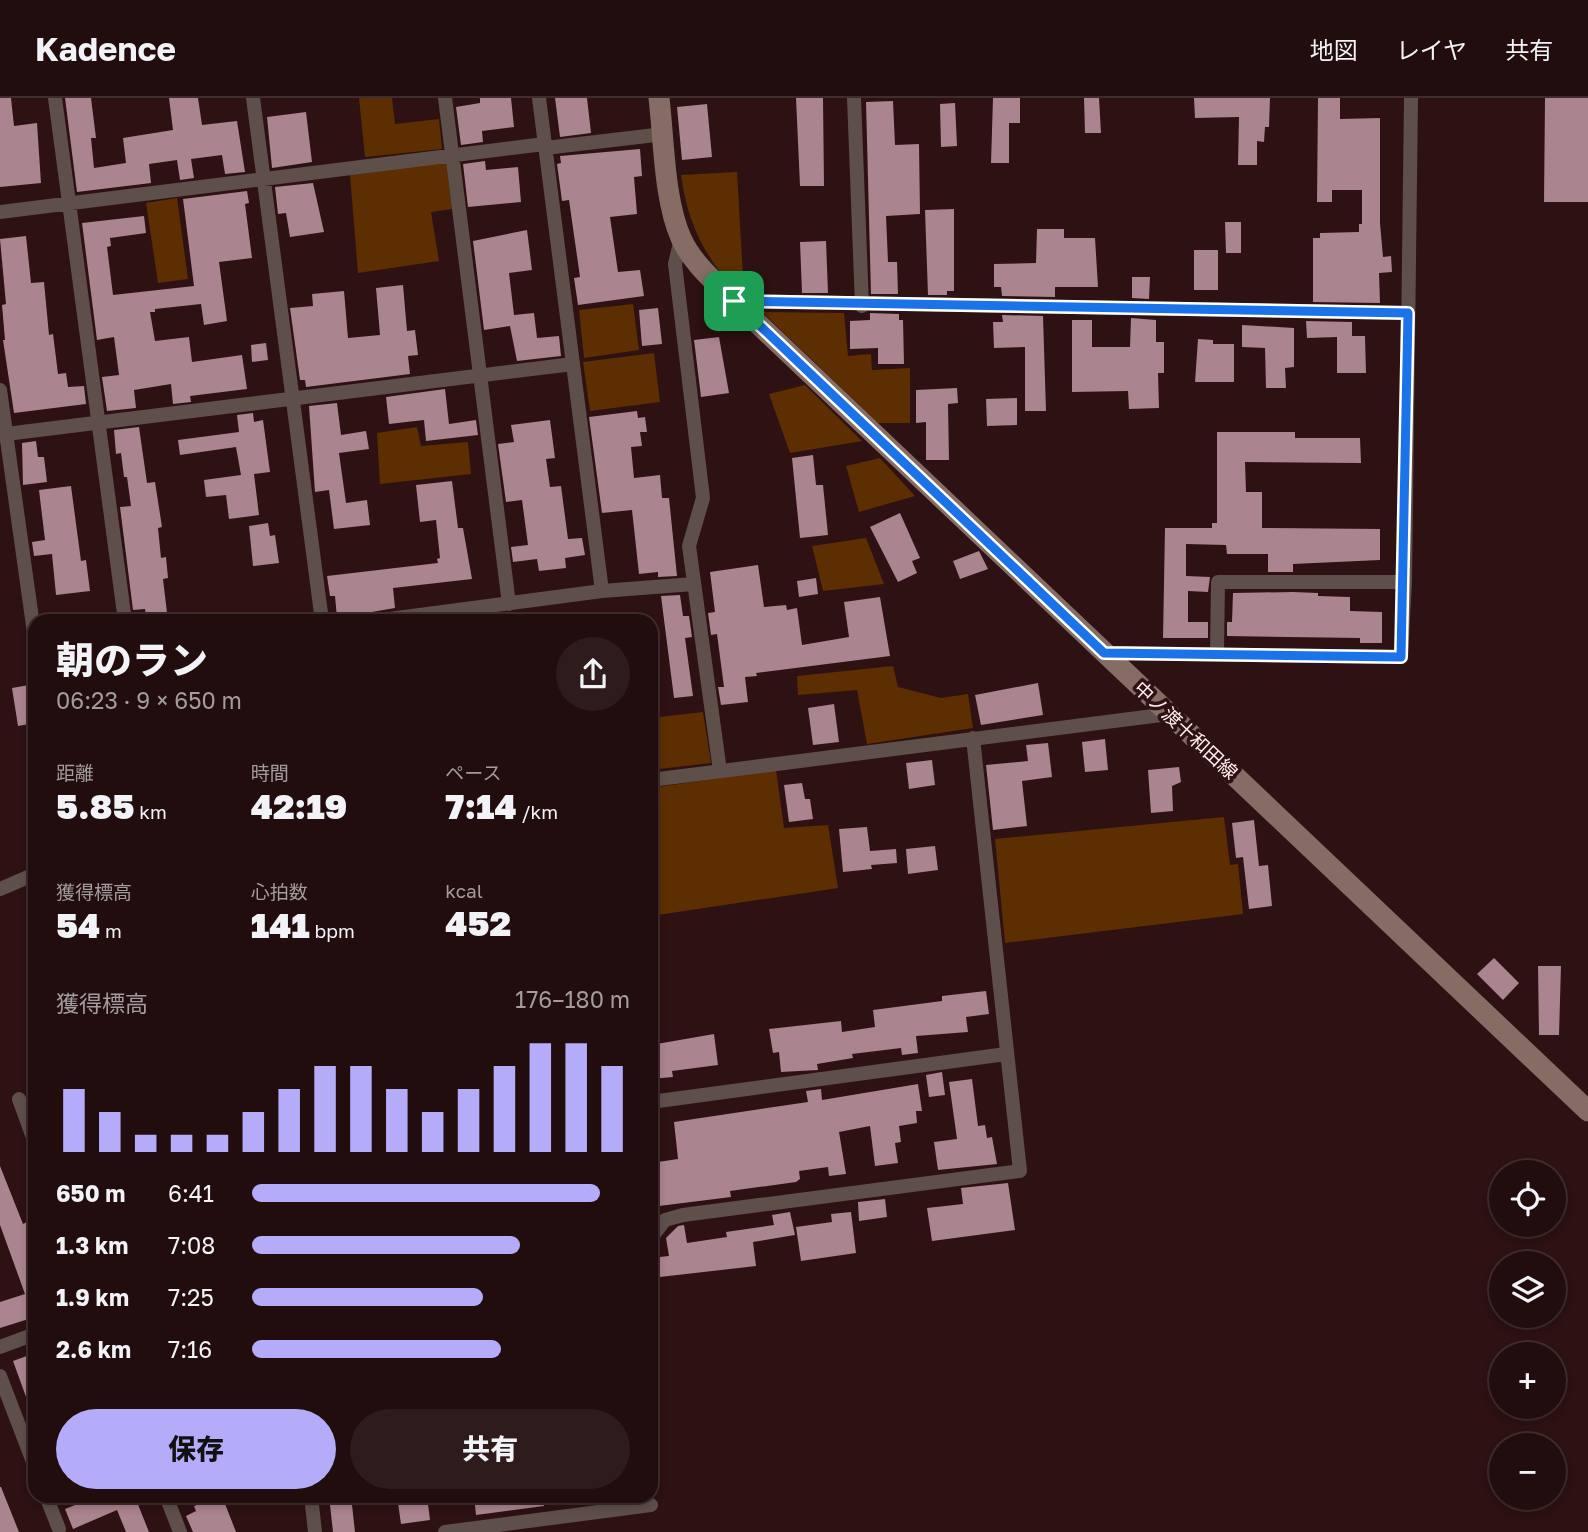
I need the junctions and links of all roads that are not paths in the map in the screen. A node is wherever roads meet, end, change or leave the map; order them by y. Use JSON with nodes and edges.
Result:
{"nodes":[{"id":1,"x":55,"y":98,"type":"edge"},
{"id":2,"x":253,"y":98,"type":"edge"},
{"id":3,"x":445,"y":98,"type":"edge"},
{"id":4,"x":539,"y":98,"type":"edge"},
{"id":5,"x":659,"y":98,"type":"edge"},
{"id":6,"x":854,"y":98,"type":"edge"},
{"id":7,"x":1411,"y":98,"type":"edge"},
{"id":8,"x":663,"y":134,"type":"junction"},
{"id":9,"x":544,"y":146,"type":"junction"},
{"id":10,"x":452,"y":154,"type":"junction"},
{"id":11,"x":263,"y":178,"type":"junction"},
{"id":12,"x":69,"y":204,"type":"junction"},
{"id":13,"x":0,"y":212,"type":"edge"},
{"id":14,"x":681,"y":239,"type":"junction"},
{"id":15,"x":734,"y":301,"type":"junction"},
{"id":16,"x":862,"y":306,"type":"junction"},
{"id":17,"x":1408,"y":313,"type":"junction"},
{"id":18,"x":573,"y":364,"type":"junction"},
{"id":19,"x":478,"y":376,"type":"junction"},
{"id":20,"x":0,"y":390,"type":"edge"},
{"id":21,"x":291,"y":397,"type":"junction"},
{"id":22,"x":98,"y":422,"type":"junction"},
{"id":23,"x":6,"y":434,"type":"junction"},
{"id":24,"x":7,"y":492,"type":"edge"},
{"id":25,"x":1405,"y":582,"type":"junction"},
{"id":26,"x":694,"y":584,"type":"junction"},
{"id":27,"x":602,"y":592,"type":"junction"},
{"id":28,"x":509,"y":604,"type":"junction"},
{"id":29,"x":30,"y":614,"type":"edge"},
{"id":30,"x":124,"y":614,"type":"edge"},
{"id":31,"x":321,"y":614,"type":"edge"},
{"id":32,"x":430,"y":614,"type":"edge"},
{"id":33,"x":1217,"y":652,"type":"junction"},
{"id":34,"x":1104,"y":653,"type":"junction"},
{"id":35,"x":1169,"y":714,"type":"junction"},
{"id":36,"x":973,"y":738,"type":"junction"},
{"id":37,"x":720,"y":771,"type":"junction"},
{"id":38,"x":658,"y":779,"type":"edge"},
{"id":39,"x":28,"y":877,"type":"edge"},
{"id":40,"x":0,"y":889,"type":"edge"},
{"id":41,"x":1006,"y":1054,"type":"junction"},
{"id":42,"x":19,"y":1099,"type":"dead end"},
{"id":43,"x":658,"y":1101,"type":"edge"},
{"id":44,"x":1588,"y":1111,"type":"edge"},
{"id":45,"x":28,"y":1124,"type":"edge"},
{"id":46,"x":658,"y":1229,"type":"edge"},
{"id":47,"x":28,"y":1337,"type":"edge"},
{"id":48,"x":0,"y":1348,"type":"edge"},
{"id":49,"x":0,"y":1376,"type":"edge"},
{"id":50,"x":28,"y":1449,"type":"edge"},
{"id":51,"x":49,"y":1503,"type":"edge"},
{"id":52,"x":169,"y":1503,"type":"edge"},
{"id":53,"x":312,"y":1503,"type":"edge"},
{"id":54,"x":651,"y":1505,"type":"dead end"},
{"id":55,"x":59,"y":1529,"type":"dead end"},
{"id":56,"x":180,"y":1532,"type":"edge"},
{"id":57,"x":315,"y":1532,"type":"edge"},
{"id":58,"x":445,"y":1532,"type":"edge"}],
"edges":[{"from":1,"to":12,"type":"street"},
{"from":2,"to":11,"type":"street"},
{"from":3,"to":10,"type":"street"},
{"from":4,"to":9,"type":"street"},
{"from":5,"to":8,"type":"main road","name":"中ノ渡十和田線"},
{"from":6,"to":16,"type":"street"},
{"from":7,"to":17,"type":"street"},
{"from":8,"to":9,"type":"street"},
{"from":8,"to":14,"type":"main road","name":"中ノ渡十和田線"},
{"from":9,"to":10,"type":"street"},
{"from":9,"to":18,"type":"street"},
{"from":10,"to":11,"type":"street"},
{"from":10,"to":19,"type":"street"},
{"from":11,"to":12,"type":"street"},
{"from":11,"to":21,"type":"street"},
{"from":12,"to":13,"type":"street"},
{"from":12,"to":22,"type":"street"},
{"from":14,"to":15,"type":"main road","name":"中ノ渡十和田線"},
{"from":14,"to":26,"type":"street"},
{"from":15,"to":16,"type":"street"},
{"from":15,"to":34,"type":"main road","name":"中ノ渡十和田線"},
{"from":16,"to":17,"type":"street"},
{"from":17,"to":25,"type":"street"},
{"from":18,"to":19,"type":"street"},
{"from":18,"to":27,"type":"street"},
{"from":19,"to":21,"type":"street"},
{"from":19,"to":28,"type":"street"},
{"from":20,"to":23,"type":"street"},
{"from":21,"to":22,"type":"street"},
{"from":21,"to":31,"type":"street"},
{"from":22,"to":23,"type":"street"},
{"from":22,"to":30,"type":"street"},
{"from":23,"to":24,"type":"street"},
{"from":24,"to":29,"type":"street"},
{"from":25,"to":33,"type":"street"},
{"from":25,"to":33,"type":"street"},
{"from":26,"to":27,"type":"street"},
{"from":26,"to":37,"type":"street"},
{"from":27,"to":28,"type":"street"},
{"from":28,"to":32,"type":"street"},
{"from":33,"to":34,"type":"street"},
{"from":34,"to":35,"type":"main road","name":"中ノ渡十和田線"},
{"from":35,"to":36,"type":"street"},
{"from":35,"to":44,"type":"main road","name":"中ノ渡十和田線"},
{"from":36,"to":37,"type":"street"},
{"from":36,"to":41,"type":"street"},
{"from":37,"to":38,"type":"street"},
{"from":39,"to":40,"type":"street"},
{"from":41,"to":43,"type":"street"},
{"from":41,"to":46,"type":"street"},
{"from":42,"to":45,"type":"street"},
{"from":47,"to":48,"type":"street"},
{"from":49,"to":50,"type":"street"},
{"from":51,"to":55,"type":"street"},
{"from":52,"to":56,"type":"street"},
{"from":53,"to":57,"type":"street"},
{"from":54,"to":58,"type":"street"}]}
